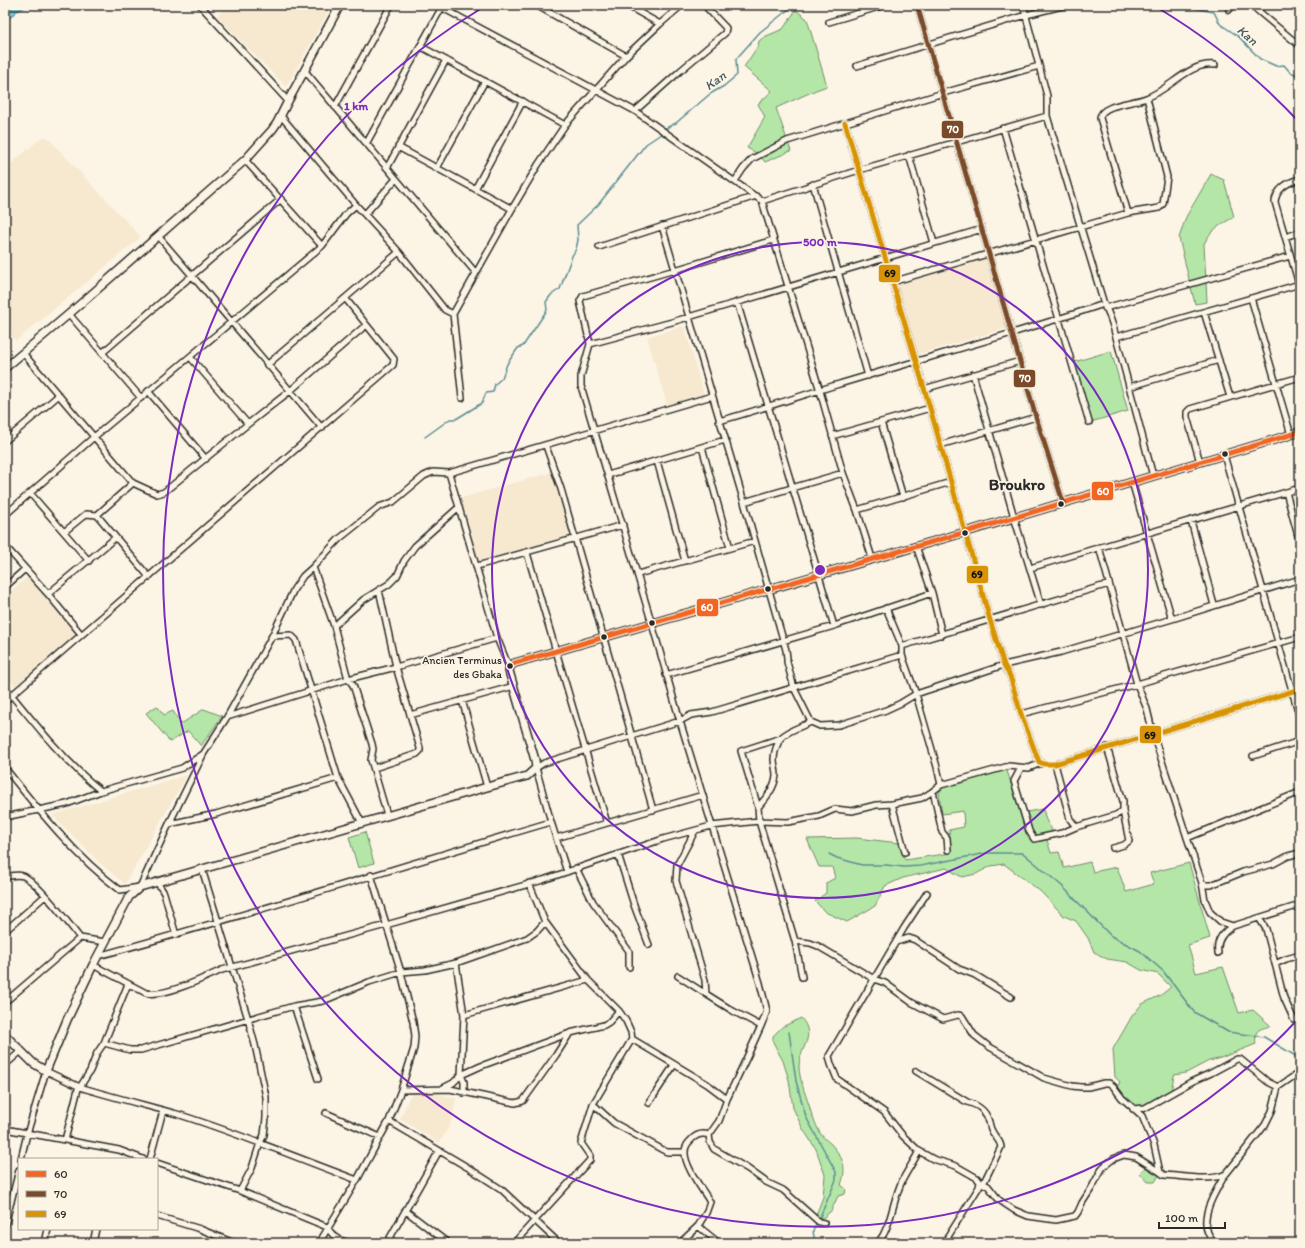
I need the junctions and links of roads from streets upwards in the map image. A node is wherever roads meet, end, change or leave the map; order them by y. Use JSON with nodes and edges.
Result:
{"nodes":[{"id":1,"x":200,"y":5,"type":"edge"},
{"id":2,"x":340,"y":5,"type":"edge"},
{"id":3,"x":391,"y":5,"type":"edge"},
{"id":4,"x":536,"y":5,"type":"edge"},
{"id":5,"x":626,"y":5,"type":"edge"},
{"id":6,"x":682,"y":5,"type":"edge"},
{"id":7,"x":704,"y":5,"type":"edge"},
{"id":8,"x":885,"y":5,"type":"edge"},
{"id":9,"x":917,"y":5,"type":"edge"},
{"id":10,"x":1023,"y":5,"type":"edge"},
{"id":11,"x":1066,"y":5,"type":"edge"},
{"id":12,"x":1233,"y":5,"type":"edge"},
{"id":13,"x":1251,"y":5,"type":"edge"},
{"id":14,"x":439,"y":6,"type":"edge"},
{"id":15,"x":1229,"y":10,"type":"dead end"},
{"id":16,"x":1026,"y":15,"type":"junction"},
{"id":17,"x":829,"y":22,"type":"dead end"},
{"id":18,"x":660,"y":24,"type":"junction"},
{"id":19,"x":928,"y":45,"type":"junction"},
{"id":20,"x":420,"y":46,"type":"junction"},
{"id":21,"x":1300,"y":46,"type":"edge"},
{"id":22,"x":626,"y":56,"type":"junction"},
{"id":23,"x":446,"y":60,"type":"junction"},
{"id":24,"x":1215,"y":65,"type":"dead end"},
{"id":25,"x":857,"y":66,"type":"dead end"},
{"id":26,"x":1039,"y":66,"type":"junction"},
{"id":27,"x":305,"y":71,"type":"junction"},
{"id":28,"x":485,"y":81,"type":"junction"},
{"id":29,"x":595,"y":89,"type":"junction"},
{"id":30,"x":943,"y":93,"type":"junction"},
{"id":31,"x":1147,"y":98,"type":"junction"},
{"id":32,"x":288,"y":101,"type":"junction"},
{"id":33,"x":523,"y":101,"type":"junction"},
{"id":34,"x":335,"y":107,"type":"junction"},
{"id":35,"x":635,"y":111,"type":"junction"},
{"id":36,"x":281,"y":116,"type":"junction"},
{"id":37,"x":1047,"y":116,"type":"junction"},
{"id":38,"x":846,"y":123,"type":"junction"},
{"id":39,"x":565,"y":125,"type":"junction"},
{"id":40,"x":1003,"y":128,"type":"junction"},
{"id":41,"x":956,"y":141,"type":"junction"},
{"id":42,"x":366,"y":144,"type":"junction"},
{"id":43,"x":398,"y":147,"type":"junction"},
{"id":44,"x":909,"y":155,"type":"junction"},
{"id":45,"x":246,"y":160,"type":"junction"},
{"id":46,"x":387,"y":168,"type":"junction"},
{"id":47,"x":437,"y":168,"type":"junction"},
{"id":48,"x":859,"y":170,"type":"junction"},
{"id":49,"x":396,"y":179,"type":"junction"},
{"id":50,"x":1300,"y":179,"type":"edge"},
{"id":51,"x":735,"y":181,"type":"junction"},
{"id":52,"x":813,"y":184,"type":"junction"},
{"id":53,"x":474,"y":189,"type":"junction"},
{"id":54,"x":756,"y":196,"type":"junction"},
{"id":55,"x":281,"y":199,"type":"junction"},
{"id":56,"x":762,"y":201,"type":"junction"},
{"id":57,"x":356,"y":205,"type":"junction"},
{"id":58,"x":512,"y":209,"type":"junction"},
{"id":59,"x":1128,"y":213,"type":"junction"},
{"id":60,"x":365,"y":214,"type":"junction"},
{"id":61,"x":662,"y":226,"type":"junction"},
{"id":62,"x":1081,"y":227,"type":"junction"},
{"id":63,"x":982,"y":229,"type":"junction"},
{"id":64,"x":1300,"y":232,"type":"edge"},
{"id":65,"x":159,"y":237,"type":"junction"},
{"id":66,"x":1285,"y":237,"type":"junction"},
{"id":67,"x":773,"y":240,"type":"junction"},
{"id":68,"x":1037,"y":241,"type":"junction"},
{"id":69,"x":934,"y":243,"type":"junction"},
{"id":70,"x":322,"y":246,"type":"junction"},
{"id":71,"x":599,"y":247,"type":"dead end"},
{"id":72,"x":399,"y":252,"type":"junction"},
{"id":73,"x":989,"y":255,"type":"junction"},
{"id":74,"x":1290,"y":256,"type":"junction"},
{"id":75,"x":885,"y":258,"type":"junction"},
{"id":76,"x":675,"y":270,"type":"junction"},
{"id":77,"x":838,"y":271,"type":"junction"},
{"id":78,"x":476,"y":273,"type":"junction"},
{"id":79,"x":192,"y":277,"type":"junction"},
{"id":80,"x":892,"y":282,"type":"junction"},
{"id":81,"x":1300,"y":285,"type":"edge"},
{"id":82,"x":788,"y":286,"type":"junction"},
{"id":83,"x":345,"y":298,"type":"junction"},
{"id":84,"x":1251,"y":298,"type":"junction"},
{"id":85,"x":737,"y":302,"type":"junction"},
{"id":86,"x":1105,"y":306,"type":"junction"},
{"id":87,"x":1204,"y":312,"type":"junction"},
{"id":88,"x":70,"y":314,"type":"junction"},
{"id":89,"x":453,"y":314,"type":"junction"},
{"id":90,"x":688,"y":316,"type":"junction"},
{"id":91,"x":1060,"y":319,"type":"junction"},
{"id":92,"x":231,"y":322,"type":"junction"},
{"id":93,"x":366,"y":325,"type":"junction"},
{"id":94,"x":1012,"y":334,"type":"junction"},
{"id":95,"x":1116,"y":337,"type":"junction"},
{"id":96,"x":590,"y":344,"type":"junction"},
{"id":97,"x":23,"y":353,"type":"junction"},
{"id":98,"x":102,"y":354,"type":"junction"},
{"id":99,"x":190,"y":358,"type":"junction"},
{"id":100,"x":1218,"y":360,"type":"junction"},
{"id":101,"x":1020,"y":361,"type":"junction"},
{"id":102,"x":916,"y":362,"type":"junction"},
{"id":103,"x":267,"y":365,"type":"junction"},
{"id":104,"x":5,"y":368,"type":"edge"},
{"id":105,"x":973,"y":374,"type":"junction"},
{"id":106,"x":868,"y":376,"type":"junction"},
{"id":107,"x":1300,"y":377,"type":"edge"},
{"id":108,"x":1277,"y":384,"type":"junction"},
{"id":109,"x":1129,"y":387,"type":"junction"},
{"id":110,"x":924,"y":389,"type":"junction"},
{"id":111,"x":290,"y":391,"type":"junction"},
{"id":112,"x":820,"y":391,"type":"junction"},
{"id":113,"x":148,"y":392,"type":"junction"},
{"id":114,"x":59,"y":395,"type":"junction"},
{"id":115,"x":712,"y":396,"type":"junction"},
{"id":116,"x":1230,"y":397,"type":"junction"},
{"id":117,"x":141,"y":398,"type":"junction"},
{"id":118,"x":462,"y":398,"type":"dead end"},
{"id":119,"x":769,"y":407,"type":"junction"},
{"id":120,"x":930,"y":408,"type":"junction"},
{"id":121,"x":1036,"y":417,"type":"junction"},
{"id":122,"x":720,"y":421,"type":"junction"},
{"id":123,"x":881,"y":422,"type":"junction"},
{"id":124,"x":1089,"y":422,"type":"dead end"},
{"id":125,"x":248,"y":424,"type":"junction"},
{"id":126,"x":322,"y":428,"type":"junction"},
{"id":127,"x":594,"y":430,"type":"junction"},
{"id":128,"x":990,"y":430,"type":"junction"},
{"id":129,"x":1300,"y":432,"type":"edge"},
{"id":130,"x":1291,"y":435,"type":"junction"},
{"id":131,"x":832,"y":436,"type":"junction"},
{"id":132,"x":94,"y":437,"type":"junction"},
{"id":133,"x":725,"y":440,"type":"junction"},
{"id":134,"x":5,"y":441,"type":"edge"},
{"id":135,"x":940,"y":445,"type":"junction"},
{"id":136,"x":546,"y":446,"type":"junction"},
{"id":137,"x":702,"y":447,"type":"junction"},
{"id":138,"x":1224,"y":455,"type":"junction"},
{"id":139,"x":206,"y":459,"type":"junction"},
{"id":140,"x":657,"y":461,"type":"junction"},
{"id":141,"x":1200,"y":462,"type":"junction"},
{"id":142,"x":449,"y":473,"type":"junction"},
{"id":143,"x":843,"y":473,"type":"junction"},
{"id":144,"x":608,"y":475,"type":"junction"},
{"id":145,"x":1153,"y":476,"type":"junction"},
{"id":146,"x":951,"y":482,"type":"junction"},
{"id":147,"x":1132,"y":482,"type":"junction"},
{"id":148,"x":133,"y":483,"type":"junction"},
{"id":149,"x":793,"y":488,"type":"junction"},
{"id":150,"x":1300,"y":488,"type":"edge"},
{"id":151,"x":1286,"y":492,"type":"junction"},
{"id":152,"x":30,"y":493,"type":"junction"},
{"id":153,"x":903,"y":497,"type":"junction"},
{"id":154,"x":744,"y":502,"type":"junction"},
{"id":155,"x":1063,"y":502,"type":"junction"},
{"id":156,"x":1238,"y":506,"type":"junction"},
{"id":157,"x":459,"y":507,"type":"junction"},
{"id":158,"x":856,"y":510,"type":"junction"},
{"id":159,"x":5,"y":515,"type":"edge"},
{"id":160,"x":97,"y":515,"type":"junction"},
{"id":161,"x":1014,"y":517,"type":"junction"},
{"id":162,"x":1191,"y":521,"type":"junction"},
{"id":163,"x":623,"y":525,"type":"junction"},
{"id":164,"x":64,"y":532,"type":"junction"},
{"id":165,"x":966,"y":532,"type":"junction"},
{"id":166,"x":1148,"y":533,"type":"junction"},
{"id":167,"x":1300,"y":537,"type":"edge"},
{"id":168,"x":115,"y":538,"type":"junction"},
{"id":169,"x":575,"y":539,"type":"junction"},
{"id":170,"x":755,"y":541,"type":"junction"},
{"id":171,"x":5,"y":546,"type":"edge"},
{"id":172,"x":916,"y":546,"type":"junction"},
{"id":173,"x":1099,"y":547,"type":"junction"},
{"id":174,"x":730,"y":548,"type":"junction"},
{"id":175,"x":527,"y":553,"type":"junction"},
{"id":176,"x":872,"y":558,"type":"junction"},
{"id":177,"x":89,"y":561,"type":"junction"},
{"id":178,"x":685,"y":561,"type":"junction"},
{"id":179,"x":476,"y":566,"type":"junction"},
{"id":180,"x":313,"y":567,"type":"junction"},
{"id":181,"x":1030,"y":568,"type":"junction"},
{"id":182,"x":25,"y":569,"type":"junction"},
{"id":183,"x":638,"y":574,"type":"junction"},
{"id":184,"x":818,"y":575,"type":"junction"},
{"id":185,"x":148,"y":577,"type":"junction"},
{"id":186,"x":1300,"y":579,"type":"edge"},
{"id":187,"x":1109,"y":584,"type":"junction"},
{"id":188,"x":5,"y":587,"type":"edge"},
{"id":189,"x":769,"y":589,"type":"junction"},
{"id":190,"x":379,"y":590,"type":"junction"},
{"id":191,"x":1263,"y":591,"type":"junction"},
{"id":192,"x":932,"y":593,"type":"junction"},
{"id":193,"x":48,"y":594,"type":"junction"},
{"id":194,"x":1041,"y":605,"type":"junction"},
{"id":195,"x":1214,"y":605,"type":"junction"},
{"id":196,"x":886,"y":608,"type":"junction"},
{"id":197,"x":1172,"y":619,"type":"junction"},
{"id":198,"x":990,"y":620,"type":"junction"},
{"id":199,"x":652,"y":624,"type":"junction"},
{"id":200,"x":334,"y":626,"type":"junction"},
{"id":201,"x":834,"y":626,"type":"junction"},
{"id":202,"x":1122,"y":633,"type":"junction"},
{"id":203,"x":81,"y":634,"type":"junction"},
{"id":204,"x":942,"y":634,"type":"junction"},
{"id":205,"x":272,"y":636,"type":"junction"},
{"id":206,"x":604,"y":637,"type":"junction"},
{"id":207,"x":1300,"y":637,"type":"edge"},
{"id":208,"x":497,"y":638,"type":"junction"},
{"id":209,"x":783,"y":641,"type":"junction"},
{"id":210,"x":1278,"y":643,"type":"junction"},
{"id":211,"x":902,"y":646,"type":"junction"},
{"id":212,"x":557,"y":651,"type":"junction"},
{"id":213,"x":902,"y":654,"type":"junction"},
{"id":214,"x":1004,"y":665,"type":"junction"},
{"id":215,"x":510,"y":666,"type":"junction"},
{"id":216,"x":396,"y":667,"type":"junction"},
{"id":217,"x":666,"y":675,"type":"junction"},
{"id":218,"x":348,"y":679,"type":"junction"},
{"id":219,"x":1136,"y":684,"type":"junction"},
{"id":220,"x":514,"y":686,"type":"junction"},
{"id":221,"x":5,"y":687,"type":"edge"},
{"id":222,"x":794,"y":688,"type":"junction"},
{"id":223,"x":1300,"y":689,"type":"edge"},
{"id":224,"x":312,"y":691,"type":"junction"},
{"id":225,"x":1292,"y":691,"type":"junction"},
{"id":226,"x":916,"y":694,"type":"junction"},
{"id":227,"x":11,"y":695,"type":"junction"},
{"id":228,"x":462,"y":700,"type":"junction"},
{"id":229,"x":5,"y":701,"type":"edge"},
{"id":230,"x":1021,"y":714,"type":"junction"},
{"id":231,"x":410,"y":715,"type":"junction"},
{"id":232,"x":227,"y":717,"type":"junction"},
{"id":233,"x":1300,"y":718,"type":"edge"},
{"id":234,"x":680,"y":722,"type":"junction"},
{"id":235,"x":811,"y":722,"type":"junction"},
{"id":236,"x":1153,"y":734,"type":"junction"},
{"id":237,"x":633,"y":736,"type":"junction"},
{"id":238,"x":781,"y":738,"type":"junction"},
{"id":239,"x":1300,"y":741,"type":"edge"},
{"id":240,"x":1107,"y":747,"type":"junction"},
{"id":241,"x":586,"y":751,"type":"junction"},
{"id":242,"x":204,"y":753,"type":"junction"},
{"id":243,"x":1252,"y":756,"type":"dead end"},
{"id":244,"x":1041,"y":763,"type":"junction"},
{"id":245,"x":1055,"y":764,"type":"junction"},
{"id":246,"x":5,"y":768,"type":"edge"},
{"id":247,"x":374,"y":768,"type":"junction"},
{"id":248,"x":536,"y":768,"type":"junction"},
{"id":249,"x":1022,"y":768,"type":"junction"},
{"id":250,"x":338,"y":778,"type":"junction"},
{"id":251,"x":941,"y":784,"type":"junction"},
{"id":252,"x":487,"y":786,"type":"junction"},
{"id":253,"x":101,"y":791,"type":"junction"},
{"id":254,"x":934,"y":791,"type":"junction"},
{"id":255,"x":1300,"y":792,"type":"edge"},
{"id":256,"x":703,"y":795,"type":"junction"},
{"id":257,"x":892,"y":804,"type":"junction"},
{"id":258,"x":758,"y":807,"type":"junction"},
{"id":259,"x":653,"y":810,"type":"junction"},
{"id":260,"x":39,"y":811,"type":"junction"},
{"id":261,"x":1123,"y":811,"type":"junction"},
{"id":262,"x":387,"y":815,"type":"junction"},
{"id":263,"x":5,"y":817,"type":"edge"},
{"id":264,"x":759,"y":821,"type":"junction"},
{"id":265,"x":551,"y":822,"type":"junction"},
{"id":266,"x":362,"y":823,"type":"junction"},
{"id":267,"x":607,"y":823,"type":"junction"},
{"id":268,"x":169,"y":824,"type":"junction"},
{"id":269,"x":711,"y":826,"type":"junction"},
{"id":270,"x":1076,"y":827,"type":"junction"},
{"id":271,"x":695,"y":831,"type":"junction"},
{"id":272,"x":556,"y":838,"type":"junction"},
{"id":273,"x":1187,"y":838,"type":"junction"},
{"id":274,"x":1113,"y":848,"type":"dead end"},
{"id":275,"x":948,"y":850,"type":"dead end"},
{"id":276,"x":905,"y":852,"type":"dead end"},
{"id":277,"x":1300,"y":853,"type":"edge"},
{"id":278,"x":618,"y":854,"type":"junction"},
{"id":279,"x":576,"y":868,"type":"junction"},
{"id":280,"x":202,"y":869,"type":"junction"},
{"id":281,"x":567,"y":872,"type":"junction"},
{"id":282,"x":372,"y":875,"type":"junction"},
{"id":283,"x":5,"y":877,"type":"edge"},
{"id":284,"x":157,"y":882,"type":"junction"},
{"id":285,"x":529,"y":883,"type":"junction"},
{"id":286,"x":1202,"y":883,"type":"junction"},
{"id":287,"x":140,"y":887,"type":"junction"},
{"id":288,"x":927,"y":893,"type":"dead end"},
{"id":289,"x":45,"y":896,"type":"junction"},
{"id":290,"x":1300,"y":905,"type":"edge"},
{"id":291,"x":1259,"y":918,"type":"junction"},
{"id":292,"x":545,"y":922,"type":"junction"},
{"id":293,"x":218,"y":923,"type":"junction"},
{"id":294,"x":386,"y":925,"type":"junction"},
{"id":295,"x":1233,"y":926,"type":"junction"},
{"id":296,"x":5,"y":931,"type":"edge"},
{"id":297,"x":176,"y":935,"type":"junction"},
{"id":298,"x":80,"y":938,"type":"junction"},
{"id":299,"x":795,"y":941,"type":"junction"},
{"id":300,"x":105,"y":942,"type":"junction"},
{"id":301,"x":896,"y":942,"type":"junction"},
{"id":302,"x":649,"y":946,"type":"dead end"},
{"id":303,"x":1218,"y":953,"type":"dead end"},
{"id":304,"x":1300,"y":955,"type":"edge"},
{"id":305,"x":98,"y":956,"type":"junction"},
{"id":306,"x":456,"y":963,"type":"junction"},
{"id":307,"x":1275,"y":964,"type":"junction"},
{"id":308,"x":93,"y":965,"type":"junction"},
{"id":309,"x":629,"y":967,"type":"dead end"},
{"id":310,"x":232,"y":968,"type":"junction"},
{"id":311,"x":400,"y":972,"type":"junction"},
{"id":312,"x":678,"y":976,"type":"dead end"},
{"id":313,"x":802,"y":977,"type":"dead end"},
{"id":314,"x":874,"y":978,"type":"junction"},
{"id":315,"x":588,"y":980,"type":"junction"},
{"id":316,"x":128,"y":984,"type":"junction"},
{"id":317,"x":706,"y":994,"type":"junction"},
{"id":318,"x":1012,"y":998,"type":"dead end"},
{"id":319,"x":5,"y":1002,"type":"edge"},
{"id":320,"x":294,"y":1006,"type":"junction"},
{"id":321,"x":619,"y":1011,"type":"junction"},
{"id":322,"x":464,"y":1015,"type":"junction"},
{"id":323,"x":248,"y":1019,"type":"junction"},
{"id":324,"x":1294,"y":1020,"type":"dead end"},
{"id":325,"x":761,"y":1026,"type":"junction"},
{"id":326,"x":570,"y":1032,"type":"junction"},
{"id":327,"x":5,"y":1035,"type":"edge"},
{"id":328,"x":632,"y":1039,"type":"junction"},
{"id":329,"x":104,"y":1043,"type":"junction"},
{"id":330,"x":21,"y":1051,"type":"junction"},
{"id":331,"x":674,"y":1065,"type":"junction"},
{"id":332,"x":5,"y":1066,"type":"edge"},
{"id":333,"x":46,"y":1071,"type":"junction"},
{"id":334,"x":916,"y":1071,"type":"dead end"},
{"id":335,"x":1300,"y":1072,"type":"edge"},
{"id":336,"x":461,"y":1075,"type":"junction"},
{"id":337,"x":318,"y":1079,"type":"dead end"},
{"id":338,"x":1278,"y":1086,"type":"junction"},
{"id":339,"x":80,"y":1087,"type":"junction"},
{"id":340,"x":442,"y":1088,"type":"junction"},
{"id":341,"x":401,"y":1090,"type":"junction"},
{"id":342,"x":464,"y":1093,"type":"junction"},
{"id":343,"x":727,"y":1099,"type":"junction"},
{"id":344,"x":649,"y":1103,"type":"dead end"},
{"id":345,"x":593,"y":1104,"type":"junction"},
{"id":346,"x":1133,"y":1109,"type":"junction"},
{"id":347,"x":163,"y":1111,"type":"junction"},
{"id":348,"x":326,"y":1113,"type":"dead end"},
{"id":349,"x":389,"y":1121,"type":"junction"},
{"id":350,"x":5,"y":1129,"type":"edge"},
{"id":351,"x":27,"y":1134,"type":"junction"},
{"id":352,"x":709,"y":1135,"type":"junction"},
{"id":353,"x":380,"y":1137,"type":"junction"},
{"id":354,"x":65,"y":1140,"type":"junction"},
{"id":355,"x":260,"y":1143,"type":"junction"},
{"id":356,"x":439,"y":1151,"type":"junction"},
{"id":357,"x":919,"y":1151,"type":"junction"},
{"id":358,"x":685,"y":1152,"type":"junction"},
{"id":359,"x":22,"y":1158,"type":"edge"},
{"id":360,"x":137,"y":1158,"type":"edge"},
{"id":361,"x":150,"y":1158,"type":"edge"},
{"id":362,"x":158,"y":1163,"type":"edge"},
{"id":363,"x":1160,"y":1172,"type":"junction"},
{"id":364,"x":1226,"y":1174,"type":"junction"},
{"id":365,"x":357,"y":1180,"type":"junction"},
{"id":366,"x":18,"y":1183,"type":"edge"},
{"id":367,"x":982,"y":1183,"type":"junction"},
{"id":368,"x":240,"y":1190,"type":"junction"},
{"id":369,"x":5,"y":1194,"type":"edge"},
{"id":370,"x":11,"y":1202,"type":"junction"},
{"id":371,"x":406,"y":1211,"type":"junction"},
{"id":372,"x":158,"y":1216,"type":"edge"},
{"id":373,"x":534,"y":1220,"type":"junction"},
{"id":374,"x":824,"y":1223,"type":"dead end"},
{"id":375,"x":5,"y":1225,"type":"edge"},
{"id":376,"x":698,"y":1226,"type":"junction"},
{"id":377,"x":327,"y":1227,"type":"junction"},
{"id":378,"x":48,"y":1230,"type":"edge"},
{"id":379,"x":96,"y":1230,"type":"edge"},
{"id":380,"x":711,"y":1235,"type":"junction"},
{"id":381,"x":45,"y":1243,"type":"edge"},
{"id":382,"x":93,"y":1243,"type":"edge"},
{"id":383,"x":234,"y":1243,"type":"edge"},
{"id":384,"x":319,"y":1243,"type":"edge"},
{"id":385,"x":349,"y":1243,"type":"edge"},
{"id":386,"x":387,"y":1243,"type":"edge"},
{"id":387,"x":448,"y":1243,"type":"edge"},
{"id":388,"x":514,"y":1243,"type":"edge"},
{"id":389,"x":560,"y":1243,"type":"edge"},
{"id":390,"x":680,"y":1243,"type":"edge"},
{"id":391,"x":714,"y":1243,"type":"edge"},
{"id":392,"x":719,"y":1243,"type":"edge"},
{"id":393,"x":878,"y":1243,"type":"edge"},
{"id":394,"x":944,"y":1243,"type":"edge"},
{"id":395,"x":1215,"y":1243,"type":"edge"}],
"edges":[{"from":1,"to":32,"type":"street"},
{"from":2,"to":27,"type":"street"},
{"from":3,"to":34,"type":"street"},
{"from":4,"to":22,"type":"street"},
{"from":5,"to":18,"type":"street"},
{"from":6,"to":18,"type":"street"},
{"from":7,"to":35,"type":"street"},
{"from":8,"to":17,"type":"street"},
{"from":9,"to":19,"type":"street"},
{"from":10,"to":16,"type":"street"},
{"from":11,"to":16,"type":"street"},
{"from":12,"to":15,"type":"street"},
{"from":13,"to":21,"type":"street"},
{"from":14,"to":20,"type":"street"},
{"from":14,"to":29,"type":"street"},
{"from":16,"to":19,"type":"street"},
{"from":16,"to":26,"type":"street"},
{"from":18,"to":22,"type":"street"},
{"from":19,"to":25,"type":"street"},
{"from":19,"to":30,"type":"street"},
{"from":20,"to":23,"type":"street"},
{"from":20,"to":42,"type":"street"},
{"from":22,"to":29,"type":"street"},
{"from":23,"to":28,"type":"street"},
{"from":23,"to":43,"type":"street"},
{"from":24,"to":31,"type":"street"},
{"from":26,"to":30,"type":"street"},
{"from":26,"to":37,"type":"street"},
{"from":27,"to":32,"type":"street"},
{"from":27,"to":34,"type":"street"},
{"from":28,"to":33,"type":"street"},
{"from":28,"to":47,"type":"street"},
{"from":29,"to":35,"type":"street"},
{"from":29,"to":39,"type":"street"},
{"from":30,"to":38,"type":"street"},
{"from":30,"to":41,"type":"street"},
{"from":31,"to":59,"type":"street"},
{"from":31,"to":59,"type":"street"},
{"from":32,"to":36,"type":"street"},
{"from":33,"to":39,"type":"street"},
{"from":33,"to":53,"type":"street"},
{"from":34,"to":42,"type":"street"},
{"from":35,"to":51,"type":"street"},
{"from":36,"to":45,"type":"street"},
{"from":36,"to":57,"type":"street"},
{"from":37,"to":40,"type":"street"},
{"from":37,"to":62,"type":"street"},
{"from":38,"to":48,"type":"street"},
{"from":38,"to":51,"type":"street"},
{"from":39,"to":58,"type":"street"},
{"from":40,"to":41,"type":"street"},
{"from":40,"to":68,"type":"street"},
{"from":41,"to":44,"type":"street"},
{"from":41,"to":63,"type":"street"},
{"from":42,"to":46,"type":"street"},
{"from":43,"to":46,"type":"street"},
{"from":43,"to":47,"type":"street"},
{"from":44,"to":48,"type":"street"},
{"from":44,"to":69,"type":"street"},
{"from":45,"to":55,"type":"street"},
{"from":45,"to":65,"type":"street"},
{"from":46,"to":49,"type":"street"},
{"from":47,"to":53,"type":"street"},
{"from":48,"to":52,"type":"street"},
{"from":48,"to":75,"type":"street"},
{"from":49,"to":60,"type":"street"},
{"from":49,"to":78,"type":"street"},
{"from":50,"to":66,"type":"street"},
{"from":51,"to":54,"type":"street"},
{"from":52,"to":56,"type":"street"},
{"from":52,"to":77,"type":"street"},
{"from":53,"to":58,"type":"street"},
{"from":54,"to":56,"type":"street"},
{"from":54,"to":61,"type":"street"},
{"from":55,"to":70,"type":"street"},
{"from":55,"to":79,"type":"street"},
{"from":56,"to":67,"type":"street"},
{"from":57,"to":60,"type":"street"},
{"from":57,"to":70,"type":"street"},
{"from":58,"to":78,"type":"street"},
{"from":59,"to":62,"type":"street"},
{"from":60,"to":72,"type":"street"},
{"from":61,"to":71,"type":"street"},
{"from":61,"to":76,"type":"street"},
{"from":62,"to":68,"type":"street"},
{"from":62,"to":86,"type":"street"},
{"from":63,"to":69,"type":"street"},
{"from":63,"to":73,"type":"street"},
{"from":64,"to":66,"type":"street"},
{"from":65,"to":79,"type":"street"},
{"from":65,"to":88,"type":"street"},
{"from":66,"to":74,"type":"street"},
{"from":67,"to":76,"type":"street"},
{"from":67,"to":82,"type":"street"},
{"from":68,"to":73,"type":"street"},
{"from":68,"to":91,"type":"street"},
{"from":69,"to":75,"type":"street"},
{"from":70,"to":92,"type":"street"},
{"from":72,"to":83,"type":"street"},
{"from":72,"to":89,"type":"street"},
{"from":73,"to":80,"type":"street"},
{"from":73,"to":94,"type":"street"},
{"from":74,"to":81,"type":"street"},
{"from":74,"to":86,"type":"street"},
{"from":75,"to":77,"type":"street"},
{"from":75,"to":80,"type":"street"},
{"from":76,"to":90,"type":"street"},
{"from":76,"to":96,"type":"street"},
{"from":77,"to":82,"type":"street"},
{"from":77,"to":106,"type":"street"},
{"from":78,"to":89,"type":"street"},
{"from":79,"to":92,"type":"street"},
{"from":79,"to":98,"type":"street"},
{"from":80,"to":102,"type":"street"},
{"from":81,"to":84,"type":"street"},
{"from":82,"to":85,"type":"street"},
{"from":82,"to":112,"type":"street"},
{"from":83,"to":93,"type":"street"},
{"from":83,"to":103,"type":"street"},
{"from":84,"to":87,"type":"street"},
{"from":84,"to":108,"type":"street"},
{"from":85,"to":90,"type":"street"},
{"from":85,"to":119,"type":"street"},
{"from":86,"to":91,"type":"street"},
{"from":86,"to":95,"type":"street"},
{"from":87,"to":95,"type":"street"},
{"from":87,"to":100,"type":"street"},
{"from":88,"to":97,"type":"street"},
{"from":88,"to":98,"type":"street"},
{"from":89,"to":118,"type":"street"},
{"from":90,"to":96,"type":"street"},
{"from":90,"to":115,"type":"street"},
{"from":91,"to":94,"type":"street"},
{"from":91,"to":124,"type":"street"},
{"from":92,"to":99,"type":"street"},
{"from":92,"to":103,"type":"street"},
{"from":93,"to":111,"type":"street"},
{"from":93,"to":126,"type":"street"},
{"from":94,"to":101,"type":"street"},
{"from":94,"to":102,"type":"street"},
{"from":95,"to":109,"type":"street"},
{"from":96,"to":127,"type":"street"},
{"from":97,"to":104,"type":"street"},
{"from":97,"to":114,"type":"street"},
{"from":98,"to":117,"type":"street"},
{"from":99,"to":113,"type":"street"},
{"from":99,"to":125,"type":"street"},
{"from":100,"to":109,"type":"street"},
{"from":100,"to":116,"type":"street"},
{"from":101,"to":105,"type":"street"},
{"from":101,"to":121,"type":"street"},
{"from":102,"to":106,"type":"street"},
{"from":102,"to":110,"type":"street"},
{"from":103,"to":111,"type":"street"},
{"from":105,"to":110,"type":"street"},
{"from":105,"to":128,"type":"street"},
{"from":106,"to":112,"type":"street"},
{"from":107,"to":108,"type":"street"},
{"from":108,"to":116,"type":"street"},
{"from":108,"to":130,"type":"street"},
{"from":109,"to":145,"type":"street"},
{"from":110,"to":120,"type":"street"},
{"from":111,"to":125,"type":"street"},
{"from":111,"to":126,"type":"street"},
{"from":112,"to":119,"type":"street"},
{"from":112,"to":131,"type":"street"},
{"from":113,"to":117,"type":"street"},
{"from":113,"to":139,"type":"street"},
{"from":114,"to":132,"type":"street"},
{"from":114,"to":134,"type":"street"},
{"from":115,"to":122,"type":"street"},
{"from":115,"to":127,"type":"street"},
{"from":116,"to":141,"type":"street"},
{"from":117,"to":132,"type":"street"},
{"from":119,"to":122,"type":"street"},
{"from":119,"to":149,"type":"street"},
{"from":120,"to":123,"type":"street"},
{"from":120,"to":135,"type":"street"},
{"from":121,"to":128,"type":"street"},
{"from":121,"to":155,"type":"street"},
{"from":122,"to":133,"type":"street"},
{"from":123,"to":131,"type":"street"},
{"from":123,"to":153,"type":"street"},
{"from":125,"to":139,"type":"street"},
{"from":126,"to":185,"type":"street"},
{"from":127,"to":136,"type":"street"},
{"from":127,"to":144,"type":"street"},
{"from":128,"to":135,"type":"street"},
{"from":128,"to":161,"type":"street"},
{"from":129,"to":130,"type":"street"},
{"from":130,"to":138,"type":"street"},
{"from":131,"to":143,"type":"street"},
{"from":132,"to":148,"type":"street"},
{"from":132,"to":152,"type":"street"},
{"from":133,"to":137,"type":"street"},
{"from":133,"to":154,"type":"street"},
{"from":135,"to":146,"type":"street"},
{"from":136,"to":142,"type":"street"},
{"from":136,"to":169,"type":"street"},
{"from":137,"to":140,"type":"street"},
{"from":137,"to":174,"type":"street"},
{"from":138,"to":141,"type":"street"},
{"from":138,"to":156,"type":"street"},
{"from":139,"to":148,"type":"street"},
{"from":140,"to":144,"type":"street"},
{"from":140,"to":178,"type":"street"},
{"from":141,"to":145,"type":"street"},
{"from":142,"to":157,"type":"street"},
{"from":142,"to":180,"type":"street"},
{"from":143,"to":149,"type":"street"},
{"from":143,"to":158,"type":"street"},
{"from":144,"to":163,"type":"street"},
{"from":145,"to":147,"type":"street"},
{"from":146,"to":153,"type":"street"},
{"from":146,"to":165,"type":"street"},
{"from":147,"to":155,"type":"street"},
{"from":147,"to":166,"type":"street"},
{"from":148,"to":160,"type":"street"},
{"from":149,"to":154,"type":"street"},
{"from":149,"to":184,"type":"street"},
{"from":150,"to":151,"type":"street"},
{"from":151,"to":156,"type":"street"},
{"from":151,"to":167,"type":"street"},
{"from":152,"to":159,"type":"street"},
{"from":152,"to":164,"type":"street"},
{"from":153,"to":158,"type":"street"},
{"from":154,"to":170,"type":"street"},
{"from":155,"to":161,"type":"street"},
{"from":156,"to":162,"type":"street"},
{"from":156,"to":191,"type":"street"},
{"from":157,"to":179,"type":"street"},
{"from":157,"to":190,"type":"street"},
{"from":158,"to":176,"type":"street"},
{"from":160,"to":164,"type":"street"},
{"from":160,"to":168,"type":"street"},
{"from":161,"to":165,"type":"street"},
{"from":161,"to":181,"type":"street"},
{"from":162,"to":166,"type":"street"},
{"from":162,"to":195,"type":"street"},
{"from":163,"to":169,"type":"street"},
{"from":163,"to":183,"type":"street"},
{"from":164,"to":177,"type":"street"},
{"from":165,"to":172,"type":"street"},
{"from":165,"to":198,"type":"street"},
{"from":166,"to":173,"type":"street"},
{"from":166,"to":197,"type":"street"},
{"from":168,"to":177,"type":"street"},
{"from":168,"to":185,"type":"street"},
{"from":169,"to":175,"type":"street"},
{"from":169,"to":206,"type":"street"},
{"from":170,"to":174,"type":"street"},
{"from":170,"to":189,"type":"street"},
{"from":171,"to":182,"type":"street"},
{"from":172,"to":176,"type":"street"},
{"from":172,"to":192,"type":"street"},
{"from":173,"to":181,"type":"street"},
{"from":173,"to":187,"type":"street"},
{"from":174,"to":178,"type":"street"},
{"from":175,"to":179,"type":"street"},
{"from":175,"to":212,"type":"street"},
{"from":176,"to":184,"type":"street"},
{"from":177,"to":193,"type":"street"},
{"from":178,"to":183,"type":"street"},
{"from":179,"to":208,"type":"street"},
{"from":180,"to":200,"type":"street"},
{"from":180,"to":205,"type":"street"},
{"from":181,"to":194,"type":"street"},
{"from":182,"to":188,"type":"street"},
{"from":182,"to":193,"type":"street"},
{"from":183,"to":199,"type":"street"},
{"from":184,"to":189,"type":"street"},
{"from":184,"to":201,"type":"street"},
{"from":185,"to":203,"type":"street"},
{"from":186,"to":191,"type":"street"},
{"from":187,"to":194,"type":"street"},
{"from":187,"to":202,"type":"street"},
{"from":189,"to":199,"type":"street"},
{"from":189,"to":209,"type":"street"},
{"from":190,"to":200,"type":"street"},
{"from":190,"to":216,"type":"street"},
{"from":191,"to":195,"type":"street"},
{"from":191,"to":210,"type":"street"},
{"from":192,"to":196,"type":"street"},
{"from":192,"to":204,"type":"street"},
{"from":193,"to":203,"type":"street"},
{"from":194,"to":198,"type":"street"},
{"from":195,"to":197,"type":"street"},
{"from":196,"to":201,"type":"street"},
{"from":196,"to":211,"type":"street"},
{"from":197,"to":202,"type":"street"},
{"from":198,"to":204,"type":"street"},
{"from":198,"to":214,"type":"street"},
{"from":199,"to":206,"type":"street"},
{"from":199,"to":217,"type":"street"},
{"from":200,"to":218,"type":"street"},
{"from":201,"to":209,"type":"street"},
{"from":202,"to":214,"type":"street"},
{"from":202,"to":219,"type":"street"},
{"from":203,"to":227,"type":"street"},
{"from":204,"to":211,"type":"street"},
{"from":205,"to":224,"type":"street"},
{"from":205,"to":232,"type":"street"},
{"from":206,"to":212,"type":"street"},
{"from":206,"to":237,"type":"street"},
{"from":207,"to":210,"type":"street"},
{"from":208,"to":215,"type":"street"},
{"from":208,"to":216,"type":"street"},
{"from":209,"to":217,"type":"street"},
{"from":209,"to":222,"type":"street"},
{"from":210,"to":219,"type":"street"},
{"from":210,"to":225,"type":"street"},
{"from":211,"to":213,"type":"street"},
{"from":212,"to":215,"type":"street"},
{"from":212,"to":241,"type":"street"},
{"from":213,"to":222,"type":"street"},
{"from":213,"to":226,"type":"street"},
{"from":214,"to":226,"type":"street"},
{"from":214,"to":230,"type":"street"},
{"from":215,"to":220,"type":"street"},
{"from":216,"to":218,"type":"street"},
{"from":216,"to":231,"type":"street"},
{"from":217,"to":234,"type":"street"},
{"from":218,"to":224,"type":"street"},
{"from":218,"to":247,"type":"street"},
{"from":219,"to":230,"type":"street"},
{"from":219,"to":236,"type":"street"},
{"from":220,"to":228,"type":"street"},
{"from":220,"to":248,"type":"street"},
{"from":221,"to":227,"type":"street"},
{"from":222,"to":234,"type":"street"},
{"from":222,"to":235,"type":"street"},
{"from":223,"to":225,"type":"street"},
{"from":224,"to":232,"type":"street"},
{"from":224,"to":250,"type":"street"},
{"from":225,"to":233,"type":"street"},
{"from":225,"to":236,"type":"street"},
{"from":226,"to":235,"type":"street"},
{"from":226,"to":251,"type":"street"},
{"from":227,"to":229,"type":"street"},
{"from":227,"to":253,"type":"street"},
{"from":228,"to":231,"type":"street"},
{"from":228,"to":252,"type":"street"},
{"from":230,"to":244,"type":"street"},
{"from":231,"to":247,"type":"street"},
{"from":232,"to":242,"type":"street"},
{"from":234,"to":237,"type":"street"},
{"from":234,"to":256,"type":"street"},
{"from":235,"to":238,"type":"street"},
{"from":236,"to":240,"type":"street"},
{"from":236,"to":273,"type":"street"},
{"from":237,"to":241,"type":"street"},
{"from":237,"to":259,"type":"street"},
{"from":238,"to":258,"type":"street"},
{"from":238,"to":258,"type":"street"},
{"from":239,"to":243,"type":"street"},
{"from":240,"to":245,"type":"street"},
{"from":240,"to":261,"type":"street"},
{"from":241,"to":248,"type":"street"},
{"from":241,"to":267,"type":"street"},
{"from":242,"to":253,"type":"street"},
{"from":242,"to":268,"type":"street"},
{"from":244,"to":245,"type":"street"},
{"from":244,"to":249,"type":"street"},
{"from":245,"to":270,"type":"street"},
{"from":246,"to":260,"type":"street"},
{"from":247,"to":262,"type":"street"},
{"from":248,"to":252,"type":"street"},
{"from":248,"to":265,"type":"street"},
{"from":249,"to":251,"type":"street"},
{"from":249,"to":270,"type":"street"},
{"from":250,"to":266,"type":"street"},
{"from":250,"to":268,"type":"street"},
{"from":251,"to":254,"type":"street"},
{"from":252,"to":262,"type":"street"},
{"from":253,"to":260,"type":"street"},
{"from":254,"to":257,"type":"street"},
{"from":254,"to":275,"type":"street"},
{"from":255,"to":273,"type":"street"},
{"from":256,"to":259,"type":"street"},
{"from":256,"to":269,"type":"street"},
{"from":257,"to":264,"type":"street"},
{"from":257,"to":276,"type":"street"},
{"from":258,"to":264,"type":"street"},
{"from":259,"to":267,"type":"street"},
{"from":260,"to":263,"type":"street"},
{"from":260,"to":287,"type":"street"},
{"from":261,"to":270,"type":"street"},
{"from":261,"to":274,"type":"street"},
{"from":262,"to":266,"type":"street"},
{"from":264,"to":269,"type":"street"},
{"from":264,"to":299,"type":"street"},
{"from":265,"to":272,"type":"street"},
{"from":265,"to":282,"type":"street"},
{"from":266,"to":280,"type":"street"},
{"from":267,"to":272,"type":"street"},
{"from":268,"to":287,"type":"street"},
{"from":269,"to":271,"type":"street"},
{"from":269,"to":325,"type":"street"},
{"from":271,"to":278,"type":"street"},
{"from":271,"to":317,"type":"street"},
{"from":272,"to":281,"type":"street"},
{"from":273,"to":286,"type":"street"},
{"from":277,"to":286,"type":"street"},
{"from":278,"to":279,"type":"street"},
{"from":278,"to":302,"type":"street"},
{"from":279,"to":281,"type":"street"},
{"from":279,"to":309,"type":"street"},
{"from":280,"to":284,"type":"street"},
{"from":280,"to":293,"type":"street"},
{"from":281,"to":285,"type":"street"},
{"from":282,"to":293,"type":"street"},
{"from":282,"to":294,"type":"street"},
{"from":283,"to":289,"type":"street"},
{"from":284,"to":287,"type":"street"},
{"from":284,"to":297,"type":"street"},
{"from":285,"to":292,"type":"street"},
{"from":285,"to":294,"type":"street"},
{"from":286,"to":295,"type":"street"},
{"from":287,"to":300,"type":"street"},
{"from":288,"to":301,"type":"street"},
{"from":289,"to":296,"type":"street"},
{"from":289,"to":298,"type":"street"},
{"from":290,"to":291,"type":"street"},
{"from":291,"to":295,"type":"street"},
{"from":291,"to":307,"type":"street"},
{"from":292,"to":306,"type":"street"},
{"from":292,"to":315,"type":"street"},
{"from":293,"to":297,"type":"street"},
{"from":293,"to":310,"type":"street"},
{"from":294,"to":310,"type":"street"},
{"from":294,"to":311,"type":"street"},
{"from":295,"to":303,"type":"street"},
{"from":297,"to":305,"type":"street"},
{"from":298,"to":300,"type":"street"},
{"from":298,"to":319,"type":"street"},
{"from":299,"to":313,"type":"street"},
{"from":299,"to":314,"type":"street"},
{"from":300,"to":305,"type":"street"},
{"from":301,"to":314,"type":"street"},
{"from":301,"to":318,"type":"street"},
{"from":304,"to":307,"type":"street"},
{"from":305,"to":308,"type":"street"},
{"from":306,"to":311,"type":"street"},
{"from":306,"to":322,"type":"street"},
{"from":307,"to":324,"type":"street"},
{"from":308,"to":316,"type":"street"},
{"from":308,"to":333,"type":"street"},
{"from":310,"to":316,"type":"street"},
{"from":310,"to":323,"type":"street"},
{"from":311,"to":320,"type":"street"},
{"from":311,"to":341,"type":"street"},
{"from":312,"to":317,"type":"street"},
{"from":314,"to":346,"type":"street"},
{"from":314,"to":357,"type":"street"},
{"from":315,"to":321,"type":"street"},
{"from":315,"to":322,"type":"street"},
{"from":316,"to":329,"type":"street"},
{"from":317,"to":325,"type":"street"},
{"from":320,"to":323,"type":"street"},
{"from":320,"to":337,"type":"street"},
{"from":321,"to":326,"type":"street"},
{"from":321,"to":328,"type":"street"},
{"from":322,"to":336,"type":"street"},
{"from":323,"to":329,"type":"street"},
{"from":323,"to":355,"type":"street"},
{"from":325,"to":343,"type":"street"},
{"from":326,"to":336,"type":"street"},
{"from":326,"to":342,"type":"street"},
{"from":327,"to":330,"type":"street"},
{"from":328,"to":331,"type":"street"},
{"from":328,"to":345,"type":"street"},
{"from":329,"to":339,"type":"street"},
{"from":330,"to":332,"type":"street"},
{"from":330,"to":333,"type":"street"},
{"from":331,"to":343,"type":"street"},
{"from":331,"to":344,"type":"street"},
{"from":333,"to":339,"type":"street"},
{"from":333,"to":351,"type":"street"},
{"from":334,"to":367,"type":"street"},
{"from":335,"to":338,"type":"street"},
{"from":336,"to":340,"type":"street"},
{"from":336,"to":342,"type":"street"},
{"from":338,"to":346,"type":"street"},
{"from":338,"to":364,"type":"street"},
{"from":339,"to":347,"type":"street"},
{"from":339,"to":354,"type":"street"},
{"from":340,"to":341,"type":"street"},
{"from":340,"to":342,"type":"street"},
{"from":341,"to":349,"type":"street"},
{"from":343,"to":352,"type":"street"},
{"from":345,"to":358,"type":"street"},
{"from":345,"to":373,"type":"street"},
{"from":346,"to":363,"type":"street"},
{"from":347,"to":355,"type":"street"},
{"from":347,"to":361,"type":"street"},
{"from":348,"to":353,"type":"street"},
{"from":349,"to":353,"type":"street"},
{"from":349,"to":356,"type":"street"},
{"from":350,"to":351,"type":"street"},
{"from":351,"to":354,"type":"street"},
{"from":351,"to":359,"type":"street"},
{"from":352,"to":358,"type":"street"},
{"from":352,"to":374,"type":"street"},
{"from":353,"to":365,"type":"street"},
{"from":354,"to":360,"type":"street"},
{"from":355,"to":365,"type":"street"},
{"from":355,"to":368,"type":"street"},
{"from":356,"to":371,"type":"street"},
{"from":356,"to":373,"type":"street"},
{"from":357,"to":367,"type":"street"},
{"from":357,"to":393,"type":"street"},
{"from":358,"to":376,"type":"street"},
{"from":362,"to":368,"type":"street"},
{"from":363,"to":364,"type":"street"},
{"from":363,"to":367,"type":"street"},
{"from":364,"to":395,"type":"street"},
{"from":365,"to":377,"type":"street"},
{"from":366,"to":370,"type":"street"},
{"from":367,"to":394,"type":"street"},
{"from":368,"to":377,"type":"street"},
{"from":369,"to":370,"type":"street"},
{"from":370,"to":375,"type":"street"},
{"from":371,"to":386,"type":"street"},
{"from":371,"to":387,"type":"street"},
{"from":372,"to":383,"type":"street"},
{"from":373,"to":388,"type":"street"},
{"from":373,"to":389,"type":"street"},
{"from":376,"to":380,"type":"street"},
{"from":376,"to":390,"type":"street"},
{"from":377,"to":384,"type":"street"},
{"from":377,"to":385,"type":"street"},
{"from":378,"to":381,"type":"street"},
{"from":379,"to":382,"type":"street"},
{"from":380,"to":391,"type":"street"},
{"from":380,"to":392,"type":"street"}]}
